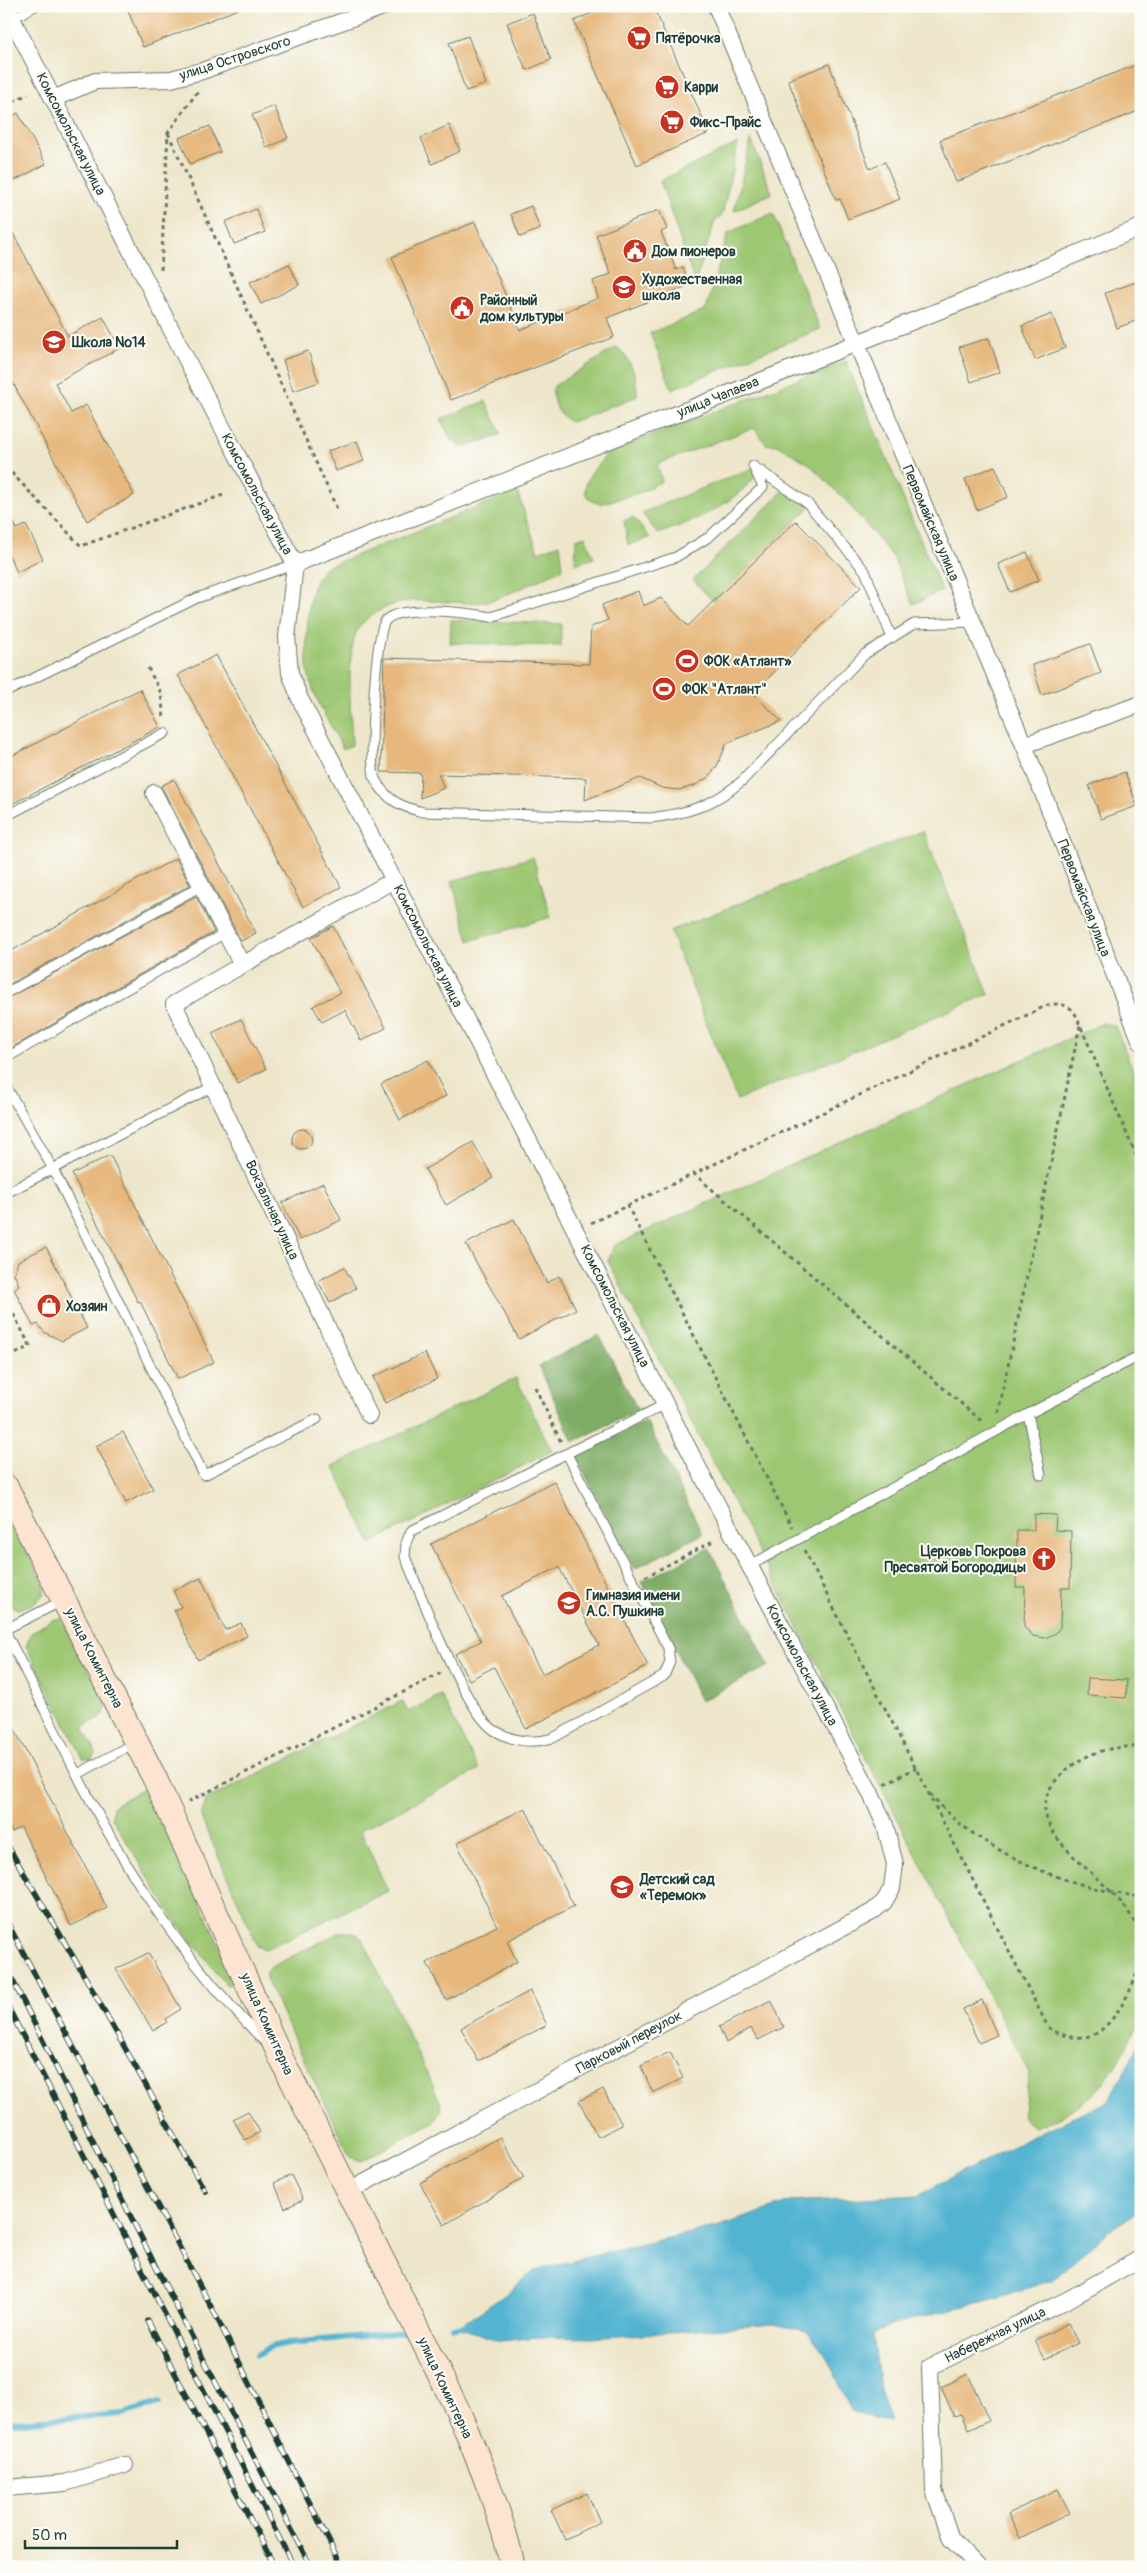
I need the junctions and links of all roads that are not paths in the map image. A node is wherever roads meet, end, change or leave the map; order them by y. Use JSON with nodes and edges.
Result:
{"nodes":[{"id":1,"x":35,"y":6,"type":"edge"},
{"id":2,"x":716,"y":6,"type":"edge"},
{"id":3,"x":384,"y":7,"type":"edge"},
{"id":4,"x":9,"y":13,"type":"edge"},
{"id":5,"x":53,"y":99,"type":"junction"},
{"id":6,"x":1141,"y":227,"type":"edge"},
{"id":7,"x":856,"y":343,"type":"junction"},
{"id":8,"x":295,"y":564,"type":"junction"},
{"id":9,"x":973,"y":622,"type":"junction"},
{"id":10,"x":892,"y":638,"type":"junction"},
{"id":11,"x":6,"y":692,"type":"edge"},
{"id":12,"x":1141,"y":704,"type":"edge"},
{"id":13,"x":165,"y":733,"type":"road end"},
{"id":14,"x":1024,"y":744,"type":"junction"},
{"id":15,"x":154,"y":793,"type":"dead end"},
{"id":16,"x":6,"y":816,"type":"edge"},
{"id":17,"x":394,"y":880,"type":"junction"},
{"id":18,"x":200,"y":886,"type":"junction"},
{"id":19,"x":225,"y":933,"type":"junction"},
{"id":20,"x":242,"y":965,"type":"junction"},
{"id":21,"x":6,"y":993,"type":"edge"},
{"id":22,"x":1141,"y":1042,"type":"edge"},
{"id":23,"x":6,"y":1058,"type":"edge"},
{"id":24,"x":6,"y":1086,"type":"edge"},
{"id":25,"x":214,"y":1086,"type":"junction"},
{"id":26,"x":53,"y":1169,"type":"junction"},
{"id":27,"x":6,"y":1193,"type":"edge"},
{"id":28,"x":1141,"y":1355,"type":"edge"},
{"id":29,"x":666,"y":1404,"type":"junction"},
{"id":30,"x":1028,"y":1414,"type":"junction"},
{"id":31,"x":368,"y":1415,"type":"dead end"},
{"id":32,"x":317,"y":1419,"type":"dead end"},
{"id":33,"x":567,"y":1454,"type":"junction"},
{"id":34,"x":1041,"y":1475,"type":"dead end"},
{"id":35,"x":6,"y":1487,"type":"edge"},
{"id":36,"x":750,"y":1566,"type":"junction"},
{"id":37,"x":64,"y":1600,"type":"junction"},
{"id":38,"x":6,"y":1631,"type":"edge"},
{"id":39,"x":137,"y":1742,"type":"junction"},
{"id":40,"x":78,"y":1774,"type":"junction"},
{"id":41,"x":895,"y":1876,"type":"joint"},
{"id":42,"x":282,"y":2060,"type":"junction"},
{"id":43,"x":347,"y":2192,"type":"junction"},
{"id":44,"x":1141,"y":2258,"type":"edge"},
{"id":45,"x":125,"y":2465,"type":"dead end"},
{"id":46,"x":6,"y":2488,"type":"edge"},
{"id":47,"x":513,"y":2567,"type":"edge"},
{"id":48,"x":978,"y":2567,"type":"edge"}],
"edges":[{"from":1,"to":4,"type":"lane"},
{"from":2,"to":7,"type":"street","name":"Первомайская улица"},
{"from":3,"to":5,"type":"street","name":"улица Островского"},
{"from":4,"to":5,"type":"street","name":"Комсомольская улица"},
{"from":5,"to":8,"type":"street","name":"Комсомольская улица"},
{"from":6,"to":7,"type":"street","name":"улица Чапаева"},
{"from":7,"to":8,"type":"street","name":"улица Чапаева"},
{"from":7,"to":9,"type":"street","name":"Первомайская улица"},
{"from":8,"to":11,"type":"lane"},
{"from":8,"to":17,"type":"street","name":"Комсомольская улица"},
{"from":9,"to":10,"type":"lane"},
{"from":9,"to":14,"type":"street","name":"Первомайская улица"},
{"from":10,"to":10,"type":"lane"},
{"from":12,"to":14,"type":"street"},
{"from":13,"to":16,"type":"lane"},
{"from":14,"to":22,"type":"street","name":"Первомайская улица"},
{"from":15,"to":18,"type":"street"},
{"from":17,"to":20,"type":"street"},
{"from":17,"to":29,"type":"street","name":"Комсомольская улица"},
{"from":18,"to":19,"type":"street"},
{"from":18,"to":21,"type":"lane"},
{"from":19,"to":20,"type":"street"},
{"from":19,"to":23,"type":"lane"},
{"from":20,"to":25,"type":"street","name":"Вокзальная улица"},
{"from":24,"to":26,"type":"lane"},
{"from":25,"to":26,"type":"lane"},
{"from":25,"to":31,"type":"street","name":"Вокзальная улица"},
{"from":26,"to":27,"type":"lane"},
{"from":26,"to":32,"type":"lane"},
{"from":28,"to":30,"type":"lane"},
{"from":29,"to":33,"type":"lane"},
{"from":29,"to":36,"type":"street","name":"Комсомольская улица"},
{"from":30,"to":34,"type":"lane"},
{"from":30,"to":36,"type":"lane"},
{"from":33,"to":33,"type":"lane"},
{"from":35,"to":37,"type":"street","name":"улица Коминтерна"},
{"from":36,"to":41,"type":"street","name":"Комсомольская улица"},
{"from":37,"to":38,"type":"lane"},
{"from":37,"to":39,"type":"street","name":"улица Коминтерна"},
{"from":38,"to":40,"type":"lane"},
{"from":39,"to":40,"type":"lane"},
{"from":39,"to":42,"type":"street","name":"улица Коминтерна"},
{"from":40,"to":42,"type":"lane"},
{"from":41,"to":43,"type":"street","name":"Парковый переулок"},
{"from":42,"to":43,"type":"street","name":"улица Коминтерна"},
{"from":43,"to":47,"type":"street","name":"улица Коминтерна"},
{"from":44,"to":48,"type":"street","name":"Набережная улица"},
{"from":45,"to":46,"type":"street"}]}
